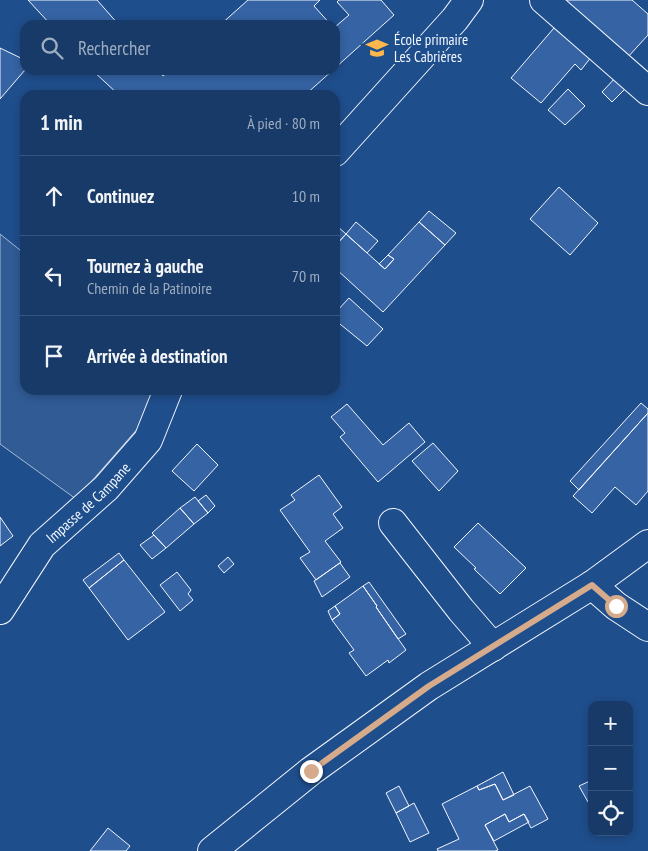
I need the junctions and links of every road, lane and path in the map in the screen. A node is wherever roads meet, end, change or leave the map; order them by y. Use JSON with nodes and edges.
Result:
{"nodes":[{"id":1,"x":469,"y":0,"type":"edge"},
{"id":2,"x":544,"y":0,"type":"edge"},
{"id":3,"x":648,"y":91,"type":"edge"},
{"id":4,"x":340,"y":146,"type":"edge"},
{"id":5,"x":166,"y":395,"type":"edge"},
{"id":6,"x":392,"y":523,"type":"dead end"},
{"id":7,"x":648,"y":544,"type":"edge"},
{"id":8,"x":592,"y":585,"type":"junction"},
{"id":9,"x":0,"y":610,"type":"edge"},
{"id":10,"x":648,"y":627,"type":"edge"},
{"id":11,"x":493,"y":647,"type":"junction"},
{"id":12,"x":212,"y":851,"type":"edge"}],
"edges":[{"from":1,"to":4,"type":"street"},
{"from":2,"to":3,"type":"street"},
{"from":5,"to":9,"type":"street","name":"Impasse de Campane"},
{"from":6,"to":11,"type":"street"},
{"from":7,"to":8,"type":"street"},
{"from":8,"to":10,"type":"street"},
{"from":8,"to":11,"type":"street"},
{"from":11,"to":12,"type":"street"}]}
